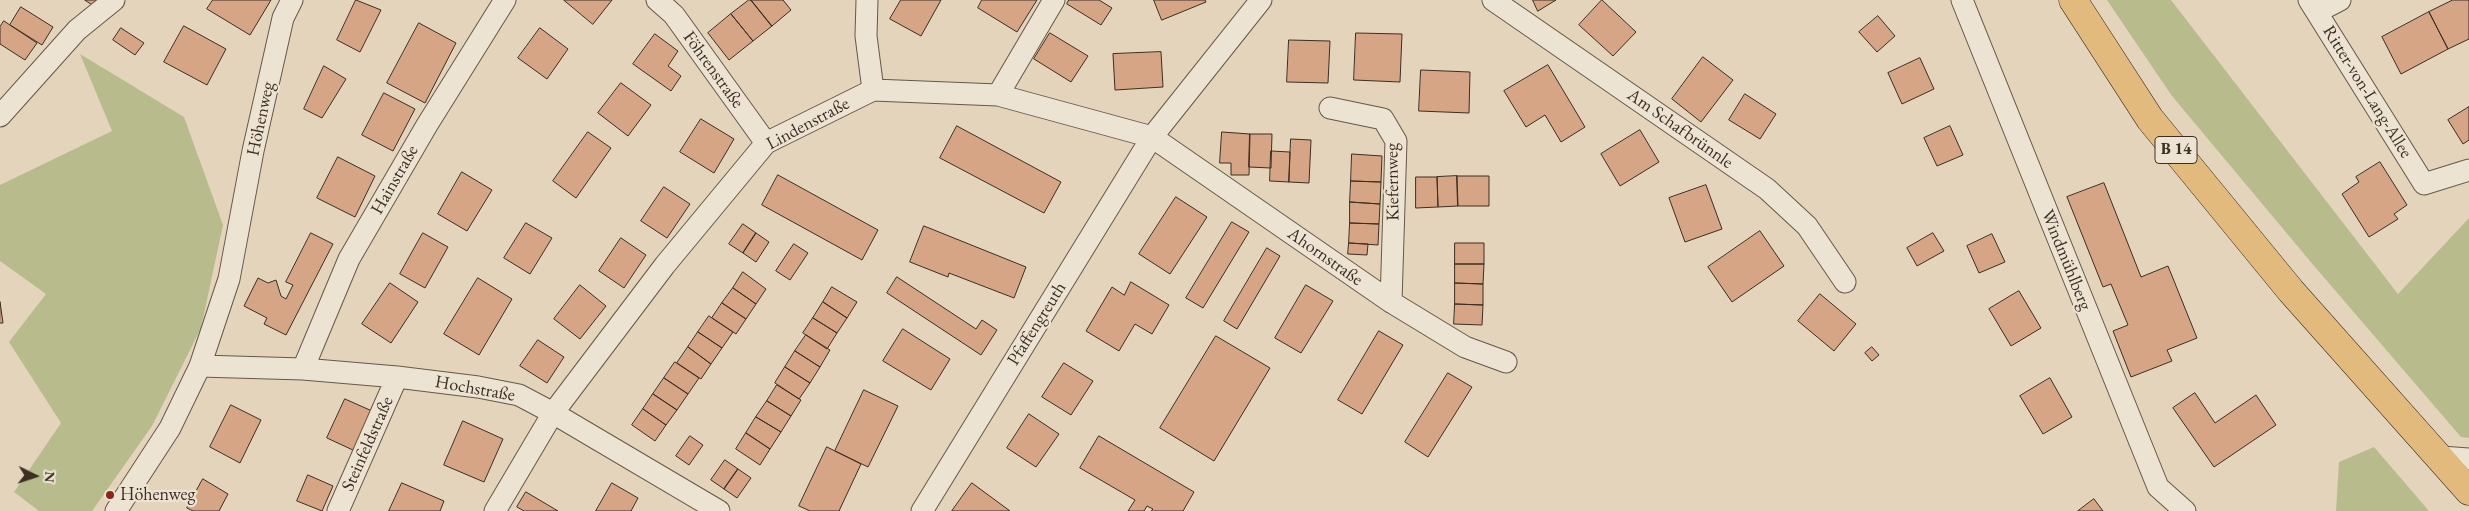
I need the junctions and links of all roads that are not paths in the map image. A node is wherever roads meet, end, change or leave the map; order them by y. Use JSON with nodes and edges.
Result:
{"nodes":[{"id":1,"x":114,"y":0,"type":"edge"},
{"id":2,"x":292,"y":0,"type":"edge"},
{"id":3,"x":506,"y":0,"type":"edge"},
{"id":4,"x":657,"y":0,"type":"edge"},
{"id":5,"x":867,"y":0,"type":"edge"},
{"id":6,"x":1054,"y":0,"type":"edge"},
{"id":7,"x":1261,"y":0,"type":"edge"},
{"id":8,"x":1493,"y":0,"type":"edge"},
{"id":9,"x":1962,"y":0,"type":"edge"},
{"id":10,"x":2073,"y":0,"type":"edge"},
{"id":11,"x":2340,"y":0,"type":"edge"},
{"id":12,"x":2313,"y":6,"type":"edge"},
{"id":13,"x":873,"y":90,"type":"junction"},
{"id":14,"x":998,"y":95,"type":"junction"},
{"id":15,"x":1330,"y":108,"type":"dead end"},
{"id":16,"x":0,"y":116,"type":"edge"},
{"id":17,"x":1152,"y":137,"type":"junction"},
{"id":18,"x":766,"y":143,"type":"junction"},
{"id":19,"x":2469,"y":170,"type":"edge"},
{"id":20,"x":1845,"y":282,"type":"dead end"},
{"id":21,"x":1391,"y":302,"type":"junction"},
{"id":22,"x":1506,"y":362,"type":"dead end"},
{"id":23,"x":200,"y":366,"type":"junction"},
{"id":24,"x":303,"y":369,"type":"junction"},
{"id":25,"x":397,"y":377,"type":"junction"},
{"id":26,"x":553,"y":413,"type":"junction"},
{"id":27,"x":2441,"y":457,"type":"junction"},
{"id":28,"x":2469,"y":459,"type":"edge"},
{"id":29,"x":2469,"y":491,"type":"edge"},
{"id":30,"x":116,"y":511,"type":"edge"},
{"id":31,"x":338,"y":511,"type":"edge"},
{"id":32,"x":495,"y":511,"type":"edge"},
{"id":33,"x":719,"y":511,"type":"edge"},
{"id":34,"x":922,"y":511,"type":"edge"},
{"id":35,"x":2185,"y":511,"type":"edge"}],
"edges":[{"from":1,"to":16,"type":"street"},
{"from":2,"to":23,"type":"street","name":"Höhenweg"},
{"from":3,"to":24,"type":"street","name":"Hainstraße"},
{"from":4,"to":18,"type":"street","name":"Föhrenstraße"},
{"from":5,"to":13,"type":"street"},
{"from":6,"to":14,"type":"street"},
{"from":7,"to":17,"type":"street","name":"Pfaffengreuth"},
{"from":8,"to":20,"type":"street","name":"Am Schafbrünnle"},
{"from":9,"to":35,"type":"street","name":"Windmühlberg"},
{"from":10,"to":27,"type":"main road","number":"B 14"},
{"from":11,"to":12,"type":"street"},
{"from":12,"to":19,"type":"street","name":"Ritter-von-Lang-Allee"},
{"from":13,"to":14,"type":"street","name":"Lindenstraße"},
{"from":13,"to":18,"type":"street","name":"Lindenstraße"},
{"from":14,"to":17,"type":"street","name":"Lindenstraße"},
{"from":15,"to":21,"type":"street","name":"Kiefernweg"},
{"from":17,"to":21,"type":"street","name":"Ahornstraße"},
{"from":17,"to":34,"type":"street","name":"Pfaffengreuth"},
{"from":18,"to":26,"type":"street","name":"Lindenstraße"},
{"from":21,"to":22,"type":"street","name":"Ahornstraße"},
{"from":23,"to":24,"type":"street","name":"Hochstraße"},
{"from":23,"to":30,"type":"street","name":"Höhenweg"},
{"from":24,"to":25,"type":"street","name":"Hochstraße"},
{"from":25,"to":26,"type":"street","name":"Hochstraße"},
{"from":25,"to":31,"type":"street","name":"Steinfeldstraße"},
{"from":26,"to":32,"type":"street","name":"Lindenstraße"},
{"from":26,"to":33,"type":"street","name":"Hochstraße"},
{"from":27,"to":28,"type":"street"},
{"from":27,"to":29,"type":"main road","number":"B 14"}]}
